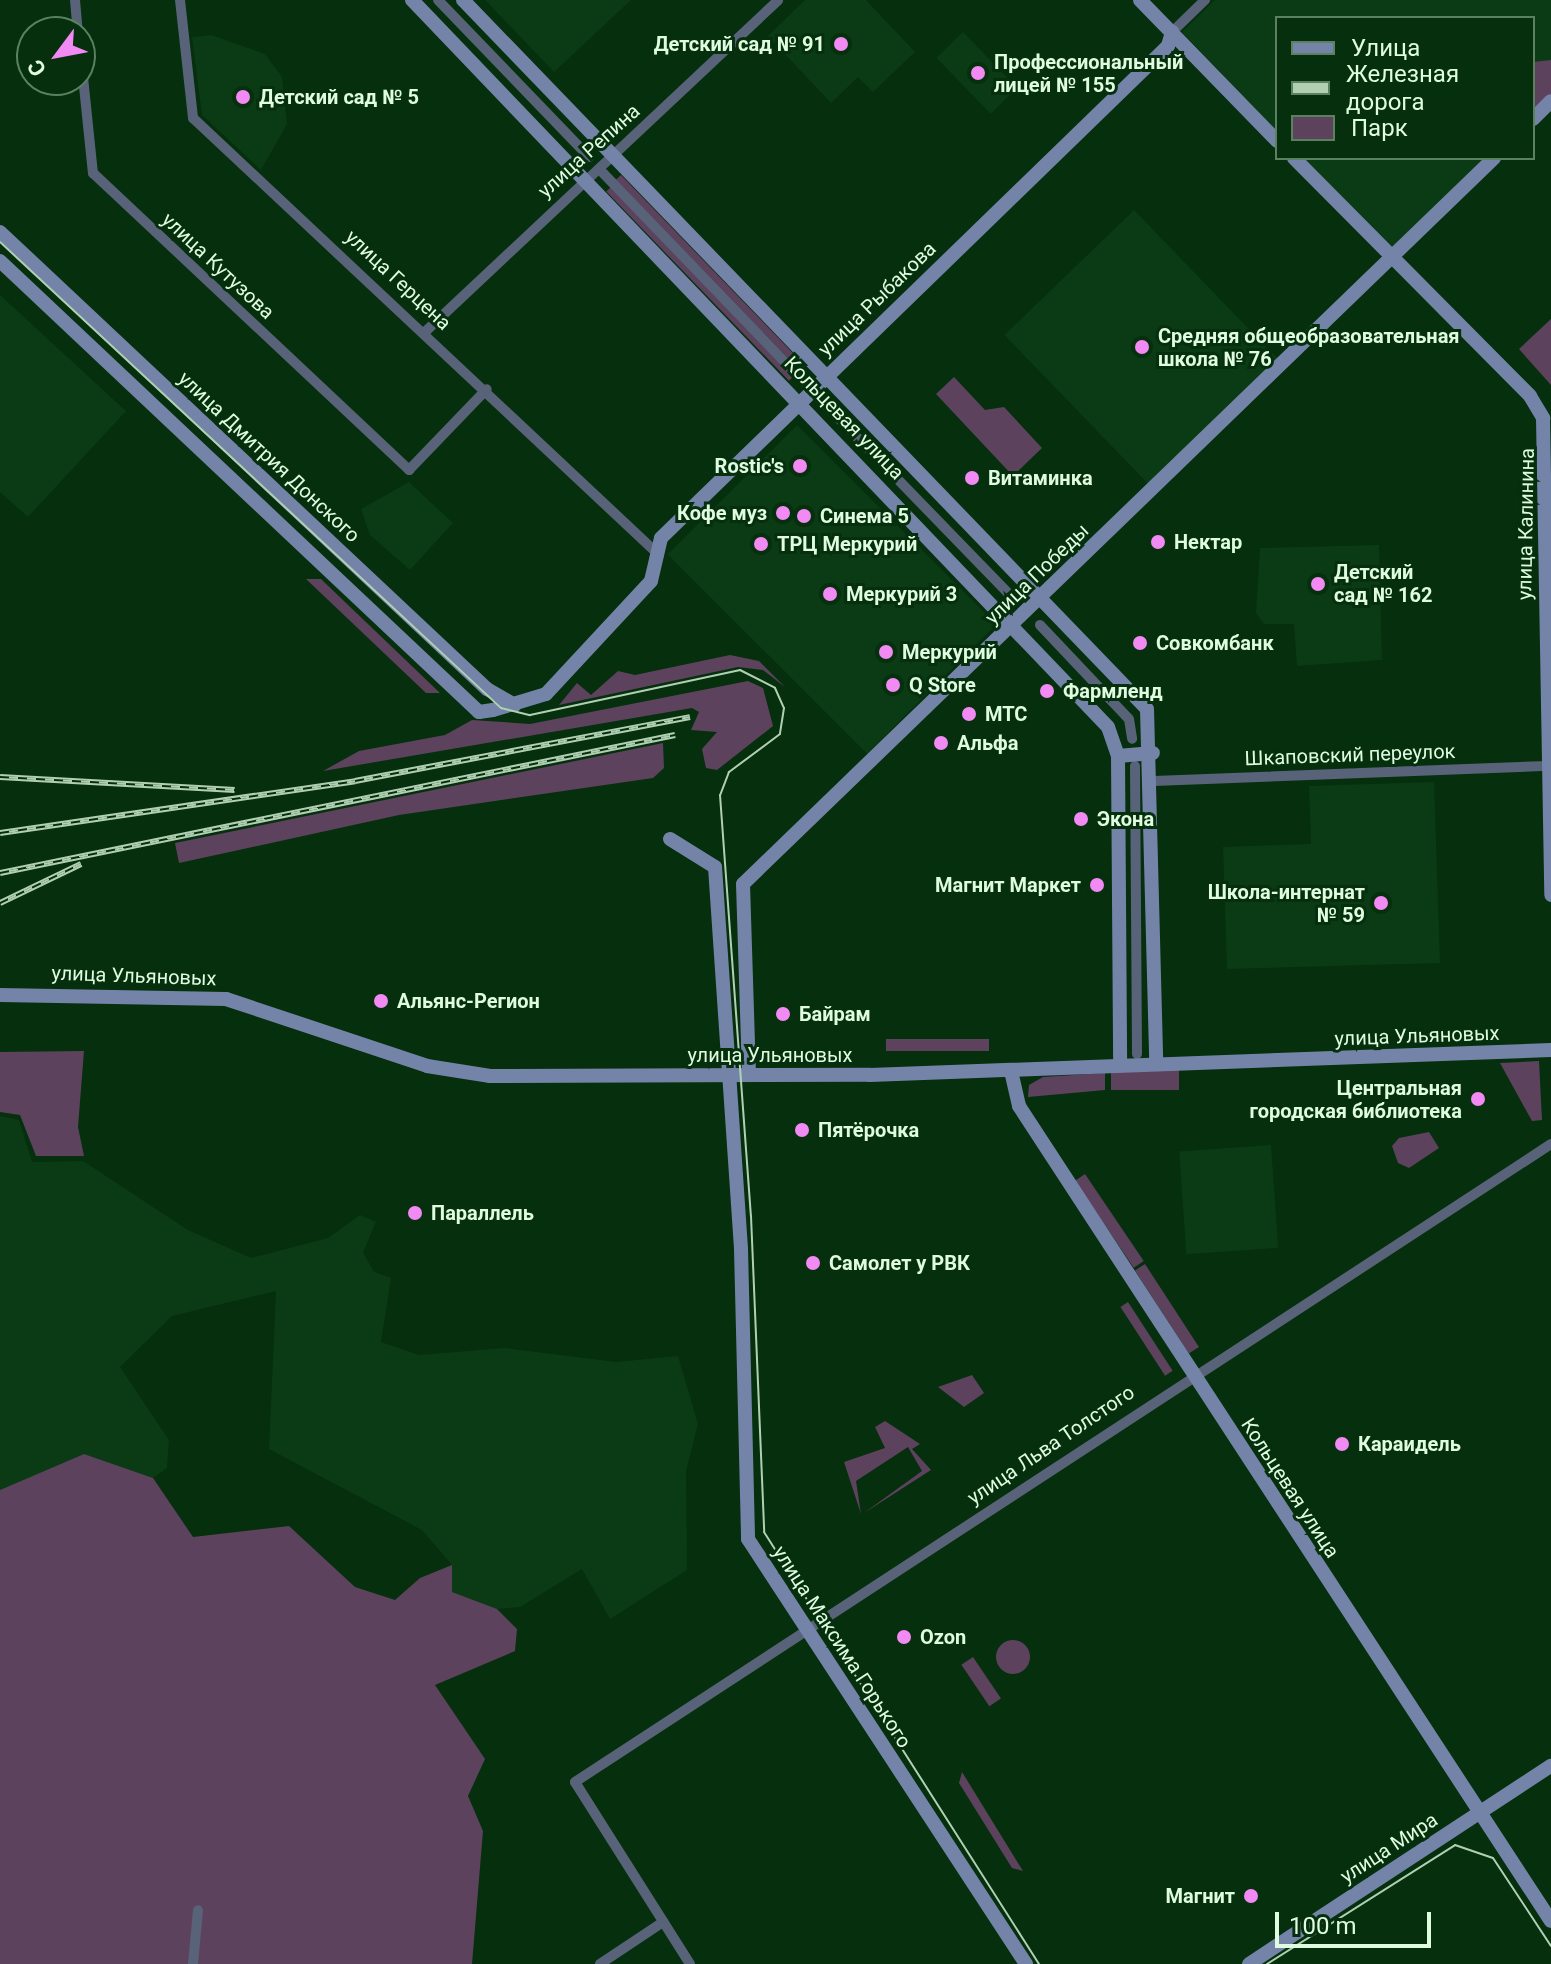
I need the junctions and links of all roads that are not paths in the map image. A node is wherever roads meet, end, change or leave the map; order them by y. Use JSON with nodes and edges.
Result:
{"nodes":[{"id":1,"x":180,"y":0,"type":"edge"},
{"id":2,"x":412,"y":0,"type":"edge"},
{"id":3,"x":438,"y":0,"type":"edge"},
{"id":4,"x":463,"y":0,"type":"edge"},
{"id":5,"x":778,"y":0,"type":"edge"},
{"id":6,"x":1140,"y":0,"type":"edge"},
{"id":7,"x":1205,"y":0,"type":"edge"},
{"id":8,"x":1172,"y":32,"type":"junction"},
{"id":9,"x":85,"y":96,"type":"edge"},
{"id":10,"x":1551,"y":101,"type":"edge"},
{"id":11,"x":1535,"y":117,"type":"edge"},
{"id":12,"x":1275,"y":139,"type":"edge"},
{"id":13,"x":589,"y":157,"type":"dead end"},
{"id":14,"x":612,"y":157,"type":"junction"},
{"id":15,"x":1296,"y":160,"type":"edge"},
{"id":16,"x":1492,"y":160,"type":"edge"},
{"id":17,"x":603,"y":173,"type":"dead end"},
{"id":18,"x":584,"y":176,"type":"junction"},
{"id":19,"x":0,"y":232,"type":"edge"},
{"id":20,"x":1392,"y":260,"type":"junction"},
{"id":21,"x":0,"y":261,"type":"edge"},
{"id":22,"x":426,"y":331,"type":"junction"},
{"id":23,"x":825,"y":376,"type":"junction"},
{"id":24,"x":806,"y":384,"type":"dead end"},
{"id":25,"x":487,"y":389,"type":"junction"},
{"id":26,"x":818,"y":397,"type":"dead end"},
{"id":27,"x":800,"y":403,"type":"junction"},
{"id":28,"x":1549,"y":501,"type":"edge"},
{"id":29,"x":660,"y":556,"type":"junction"},
{"id":30,"x":1042,"y":597,"type":"junction"},
{"id":31,"x":1013,"y":598,"type":"dead end"},
{"id":32,"x":1015,"y":623,"type":"junction"},
{"id":33,"x":1040,"y":625,"type":"dead end"},
{"id":34,"x":515,"y":705,"type":"junction"},
{"id":35,"x":479,"y":712,"type":"joint"},
{"id":36,"x":1132,"y":739,"type":"dead end"},
{"id":37,"x":1153,"y":753,"type":"junction"},
{"id":38,"x":1118,"y":756,"type":"junction"},
{"id":39,"x":1135,"y":766,"type":"dead end"},
{"id":40,"x":1548,"y":766,"type":"junction"},
{"id":41,"x":1154,"y":781,"type":"junction"},
{"id":42,"x":670,"y":839,"type":"dead end"},
{"id":43,"x":1551,"y":895,"type":"edge"},
{"id":44,"x":0,"y":995,"type":"edge"},
{"id":45,"x":1551,"y":1050,"type":"edge"},
{"id":46,"x":1137,"y":1054,"type":"dead end"},
{"id":47,"x":1156,"y":1063,"type":"junction"},
{"id":48,"x":1120,"y":1064,"type":"junction"},
{"id":49,"x":1011,"y":1071,"type":"junction"},
{"id":50,"x":729,"y":1075,"type":"junction"},
{"id":51,"x":749,"y":1075,"type":"junction"},
{"id":52,"x":1551,"y":1144,"type":"edge"},
{"id":53,"x":1191,"y":1374,"type":"junction"},
{"id":54,"x":805,"y":1630,"type":"junction"},
{"id":55,"x":1551,"y":1766,"type":"edge"},
{"id":56,"x":1479,"y":1813,"type":"junction"},
{"id":57,"x":198,"y":1910,"type":"dead end"},
{"id":58,"x":1551,"y":1921,"type":"edge"},
{"id":59,"x":663,"y":1922,"type":"junction"},
{"id":60,"x":193,"y":1964,"type":"edge"},
{"id":61,"x":600,"y":1964,"type":"edge"},
{"id":62,"x":690,"y":1964,"type":"edge"},
{"id":63,"x":1026,"y":1964,"type":"edge"},
{"id":64,"x":1249,"y":1964,"type":"edge"}],
"edges":[{"from":1,"to":22,"type":"street","name":"улица Герцена"},
{"from":2,"to":18,"type":"street","name":"Кольцевая улица"},
{"from":3,"to":13,"type":"street"},
{"from":4,"to":14,"type":"street","name":"Кольцевая улица"},
{"from":5,"to":14,"type":"street","name":"улица Репина"},
{"from":6,"to":8,"type":"street"},
{"from":7,"to":8,"type":"street","name":"улица Рыбакова"},
{"from":8,"to":12,"type":"street"},
{"from":8,"to":23,"type":"street","name":"улица Рыбакова"},
{"from":9,"to":25,"type":"street","name":"улица Кутузова"},
{"from":10,"to":11,"type":"street"},
{"from":14,"to":18,"type":"street","name":"улица Репина"},
{"from":14,"to":23,"type":"street","name":"Кольцевая улица"},
{"from":15,"to":20,"type":"street","name":"улица Калинина"},
{"from":16,"to":20,"type":"street","name":"улица Победы"},
{"from":17,"to":24,"type":"street"},
{"from":18,"to":22,"type":"street","name":"улица Репина"},
{"from":18,"to":27,"type":"street","name":"Кольцевая улица"},
{"from":19,"to":34,"type":"street","name":"улица Дмитрия Донского"},
{"from":20,"to":28,"type":"street","name":"улица Калинина"},
{"from":20,"to":30,"type":"street","name":"улица Победы"},
{"from":21,"to":35,"type":"street","name":"улица Дмитрия Донского"},
{"from":22,"to":25,"type":"street","name":"улица Герцена"},
{"from":23,"to":27,"type":"street","name":"улица Рыбакова"},
{"from":23,"to":30,"type":"street","name":"Кольцевая улица"},
{"from":25,"to":29,"type":"street","name":"улица Герцена"},
{"from":26,"to":31,"type":"street"},
{"from":27,"to":29,"type":"street","name":"улица Рыбакова"},
{"from":27,"to":32,"type":"street","name":"Кольцевая улица"},
{"from":28,"to":40,"type":"street","name":"улица Калинина"},
{"from":29,"to":34,"type":"street","name":"улица Рыбакова"},
{"from":30,"to":32,"type":"street","name":"улица Победы"},
{"from":30,"to":37,"type":"street","name":"Кольцевая улица"},
{"from":32,"to":38,"type":"street","name":"Кольцевая улица"},
{"from":32,"to":51,"type":"street","name":"улица Победы"},
{"from":33,"to":36,"type":"street"},
{"from":34,"to":35,"type":"street","name":"улица Рыбакова"},
{"from":37,"to":38,"type":"street"},
{"from":37,"to":41,"type":"street","name":"Кольцевая улица"},
{"from":38,"to":48,"type":"street","name":"Кольцевая улица"},
{"from":39,"to":46,"type":"street"},
{"from":40,"to":41,"type":"street","name":"Шкаповский переулок"},
{"from":40,"to":43,"type":"street","name":"улица Калинина"},
{"from":41,"to":47,"type":"street","name":"Кольцевая улица"},
{"from":42,"to":50,"type":"street","name":"улица Максима Горького"},
{"from":44,"to":50,"type":"street","name":"улица Ульяновых"},
{"from":45,"to":47,"type":"street","name":"улица Ульяновых"},
{"from":47,"to":48,"type":"street","name":"улица Ульяновых"},
{"from":48,"to":49,"type":"street","name":"улица Ульяновых"},
{"from":49,"to":51,"type":"street","name":"улица Ульяновых"},
{"from":49,"to":53,"type":"street","name":"Кольцевая улица"},
{"from":50,"to":51,"type":"street","name":"улица Ульяновых"},
{"from":50,"to":54,"type":"street","name":"улица Максима Горького"},
{"from":52,"to":53,"type":"street","name":"улица Льва Толстого"},
{"from":53,"to":54,"type":"street","name":"улица Льва Толстого"},
{"from":53,"to":56,"type":"street","name":"Кольцевая улица"},
{"from":54,"to":59,"type":"street","name":"улица Льва Толстого"},
{"from":54,"to":63,"type":"street","name":"улица Максима Горького"},
{"from":55,"to":56,"type":"street","name":"улица Мира"},
{"from":56,"to":58,"type":"street","name":"Кольцевая улица"},
{"from":56,"to":64,"type":"street","name":"улица Мира"},
{"from":57,"to":60,"type":"street"},
{"from":59,"to":61,"type":"street"},
{"from":59,"to":62,"type":"street"}]}
